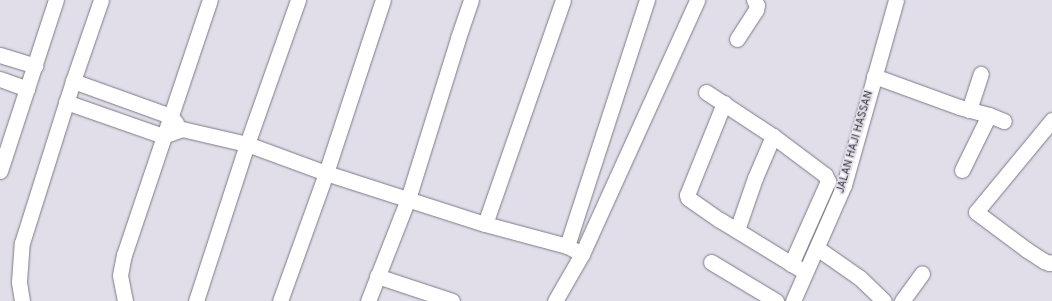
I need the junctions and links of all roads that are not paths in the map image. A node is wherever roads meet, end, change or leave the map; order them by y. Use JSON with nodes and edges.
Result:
{"nodes":[{"id":1,"x":56,"y":0,"type":"edge"},
{"id":2,"x":101,"y":0,"type":"edge"},
{"id":3,"x":210,"y":0,"type":"edge"},
{"id":4,"x":298,"y":0,"type":"edge"},
{"id":5,"x":383,"y":0,"type":"edge"},
{"id":6,"x":471,"y":0,"type":"edge"},
{"id":7,"x":563,"y":0,"type":"edge"},
{"id":8,"x":647,"y":0,"type":"edge"},
{"id":9,"x":697,"y":0,"type":"edge"},
{"id":10,"x":754,"y":0,"type":"edge"},
{"id":11,"x":896,"y":0,"type":"edge"},
{"id":12,"x":736,"y":39,"type":"dead end"},
{"id":13,"x":0,"y":55,"type":"edge"},
{"id":14,"x":35,"y":66,"type":"junction"},
{"id":15,"x":981,"y":74,"type":"dead end"},
{"id":16,"x":874,"y":76,"type":"junction"},
{"id":17,"x":0,"y":79,"type":"edge"},
{"id":18,"x":73,"y":81,"type":"junction"},
{"id":19,"x":27,"y":89,"type":"junction"},
{"id":20,"x":706,"y":92,"type":"dead end"},
{"id":21,"x":66,"y":102,"type":"junction"},
{"id":22,"x":724,"y":103,"type":"junction"},
{"id":23,"x":969,"y":110,"type":"junction"},
{"id":24,"x":989,"y":115,"type":"junction"},
{"id":25,"x":170,"y":116,"type":"junction"},
{"id":26,"x":1052,"y":120,"type":"edge"},
{"id":27,"x":1004,"y":121,"type":"dead end"},
{"id":28,"x":182,"y":129,"type":"junction"},
{"id":29,"x":163,"y":136,"type":"junction"},
{"id":30,"x":773,"y":136,"type":"junction"},
{"id":31,"x":247,"y":144,"type":"junction"},
{"id":32,"x":962,"y":170,"type":"dead end"},
{"id":33,"x":0,"y":172,"type":"edge"},
{"id":34,"x":326,"y":173,"type":"junction"},
{"id":35,"x":408,"y":199,"type":"junction"},
{"id":36,"x":485,"y":224,"type":"junction"},
{"id":37,"x":738,"y":230,"type":"junction"},
{"id":38,"x":567,"y":246,"type":"junction"},
{"id":39,"x":817,"y":248,"type":"junction"},
{"id":40,"x":582,"y":254,"type":"junction"},
{"id":41,"x":712,"y":262,"type":"dead end"},
{"id":42,"x":1052,"y":262,"type":"edge"},
{"id":43,"x":792,"y":264,"type":"junction"},
{"id":44,"x":805,"y":272,"type":"junction"},
{"id":45,"x":922,"y":273,"type":"dead end"},
{"id":46,"x":377,"y":276,"type":"junction"},
{"id":47,"x":794,"y":300,"type":"edge"},
{"id":48,"x":22,"y":301,"type":"edge"},
{"id":49,"x":125,"y":301,"type":"edge"},
{"id":50,"x":196,"y":301,"type":"edge"},
{"id":51,"x":280,"y":301,"type":"edge"},
{"id":52,"x":368,"y":301,"type":"edge"},
{"id":53,"x":452,"y":301,"type":"edge"},
{"id":54,"x":555,"y":301,"type":"edge"},
{"id":55,"x":776,"y":301,"type":"edge"},
{"id":56,"x":884,"y":301,"type":"edge"},
{"id":57,"x":902,"y":301,"type":"edge"}],
"edges":[{"from":1,"to":14,"type":"street"},
{"from":2,"to":18,"type":"street"},
{"from":3,"to":25,"type":"street"},
{"from":4,"to":31,"type":"street"},
{"from":5,"to":34,"type":"street"},
{"from":6,"to":35,"type":"street"},
{"from":7,"to":36,"type":"street"},
{"from":8,"to":38,"type":"street"},
{"from":9,"to":40,"type":"street"},
{"from":10,"to":12,"type":"street"},
{"from":11,"to":16,"type":"street","name":"JALAN HAJI HASSAN"},
{"from":13,"to":14,"type":"street"},
{"from":14,"to":19,"type":"street"},
{"from":15,"to":23,"type":"street"},
{"from":16,"to":23,"type":"street"},
{"from":16,"to":39,"type":"street","name":"JALAN HAJI HASSAN"},
{"from":17,"to":19,"type":"street"},
{"from":18,"to":21,"type":"street"},
{"from":18,"to":25,"type":"street"},
{"from":19,"to":33,"type":"street"},
{"from":20,"to":22,"type":"street"},
{"from":21,"to":29,"type":"street"},
{"from":21,"to":48,"type":"street"},
{"from":22,"to":30,"type":"street"},
{"from":22,"to":37,"type":"street"},
{"from":23,"to":24,"type":"street"},
{"from":24,"to":27,"type":"street"},
{"from":24,"to":32,"type":"street"},
{"from":25,"to":28,"type":"street"},
{"from":25,"to":29,"type":"street"},
{"from":26,"to":42,"type":"street"},
{"from":28,"to":29,"type":"street"},
{"from":28,"to":31,"type":"street"},
{"from":29,"to":49,"type":"street"},
{"from":30,"to":37,"type":"street"},
{"from":30,"to":43,"type":"street"},
{"from":31,"to":34,"type":"street"},
{"from":31,"to":50,"type":"street"},
{"from":34,"to":35,"type":"street"},
{"from":34,"to":51,"type":"street"},
{"from":35,"to":36,"type":"street"},
{"from":35,"to":46,"type":"street"},
{"from":36,"to":38,"type":"street"},
{"from":37,"to":43,"type":"street"},
{"from":38,"to":40,"type":"street"},
{"from":39,"to":44,"type":"street","name":"JALAN HAJI HASSAN"},
{"from":39,"to":56,"type":"street"},
{"from":40,"to":54,"type":"street"},
{"from":41,"to":55,"type":"street"},
{"from":43,"to":44,"type":"street"},
{"from":44,"to":47,"type":"street","name":"JALAN HAJI HASSAN"},
{"from":45,"to":57,"type":"street"},
{"from":46,"to":52,"type":"street"},
{"from":46,"to":53,"type":"street"}]}
